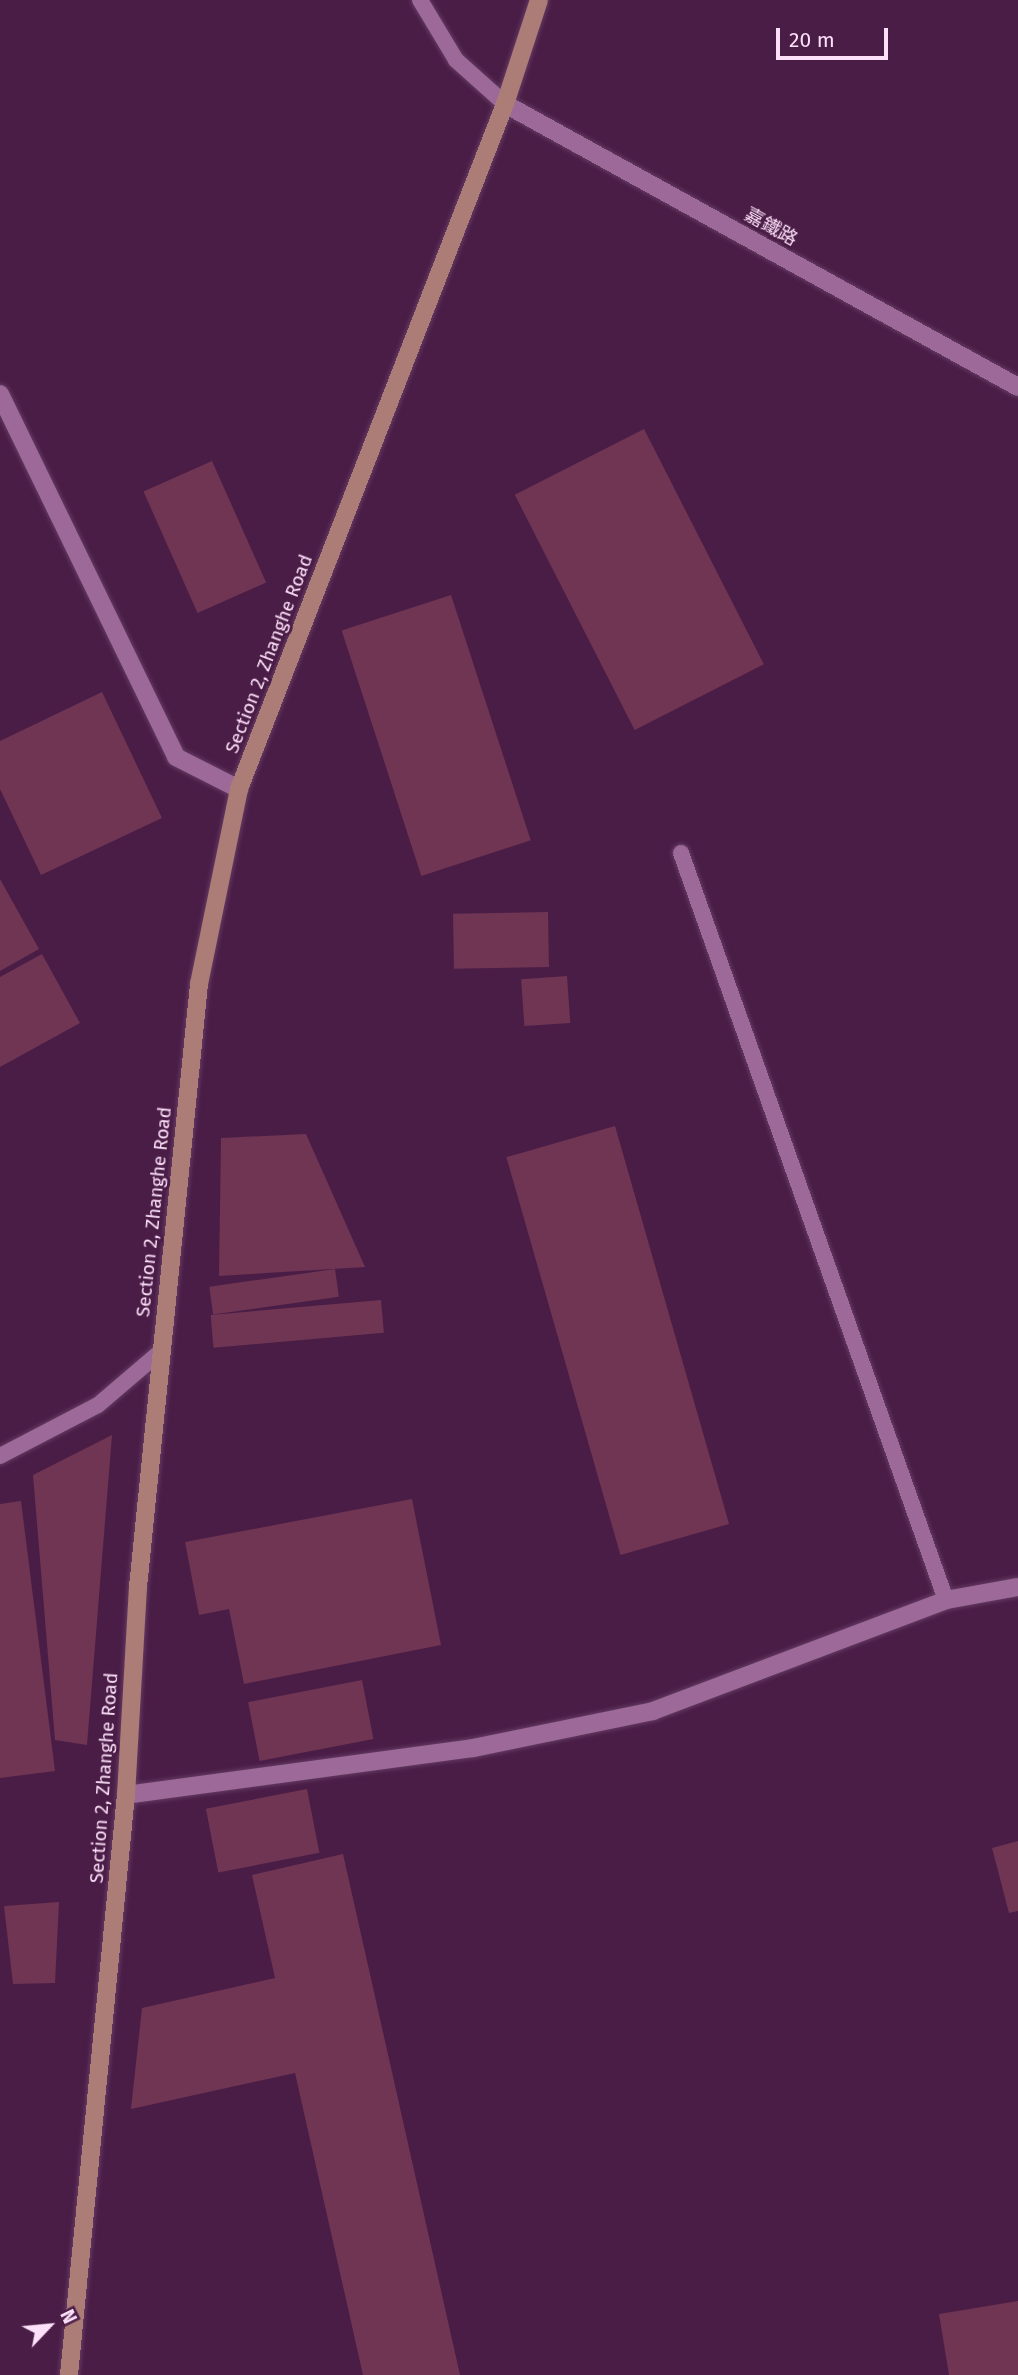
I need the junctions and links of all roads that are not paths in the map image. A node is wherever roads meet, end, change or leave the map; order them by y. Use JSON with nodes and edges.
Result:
{"nodes":[{"id":1,"x":420,"y":0,"type":"edge"},
{"id":2,"x":539,"y":0,"type":"edge"},
{"id":3,"x":505,"y":104,"type":"junction"},
{"id":4,"x":1018,"y":387,"type":"edge"},
{"id":5,"x":0,"y":394,"type":"edge"},
{"id":6,"x":239,"y":789,"type":"junction"},
{"id":7,"x":681,"y":853,"type":"dead end"},
{"id":8,"x":160,"y":1352,"type":"junction"},
{"id":9,"x":0,"y":1456,"type":"edge"},
{"id":10,"x":1018,"y":1587,"type":"edge"},
{"id":11,"x":946,"y":1600,"type":"junction"},
{"id":12,"x":126,"y":1795,"type":"junction"},
{"id":13,"x":69,"y":2375,"type":"edge"}],
"edges":[{"from":1,"to":3,"type":"lane"},
{"from":2,"to":3,"type":"main road","name":"Section 2, Zhanghe Road"},
{"from":3,"to":4,"type":"street","name":"嘉鐵路"},
{"from":3,"to":6,"type":"main road","name":"Section 2, Zhanghe Road"},
{"from":5,"to":6,"type":"street"},
{"from":6,"to":8,"type":"main road","name":"Section 2, Zhanghe Road"},
{"from":7,"to":11,"type":"lane"},
{"from":8,"to":9,"type":"lane"},
{"from":8,"to":12,"type":"main road","name":"Section 2, Zhanghe Road"},
{"from":10,"to":11,"type":"street"},
{"from":11,"to":12,"type":"street"},
{"from":12,"to":13,"type":"main road","name":"Section 2, Zhanghe Road"}]}
